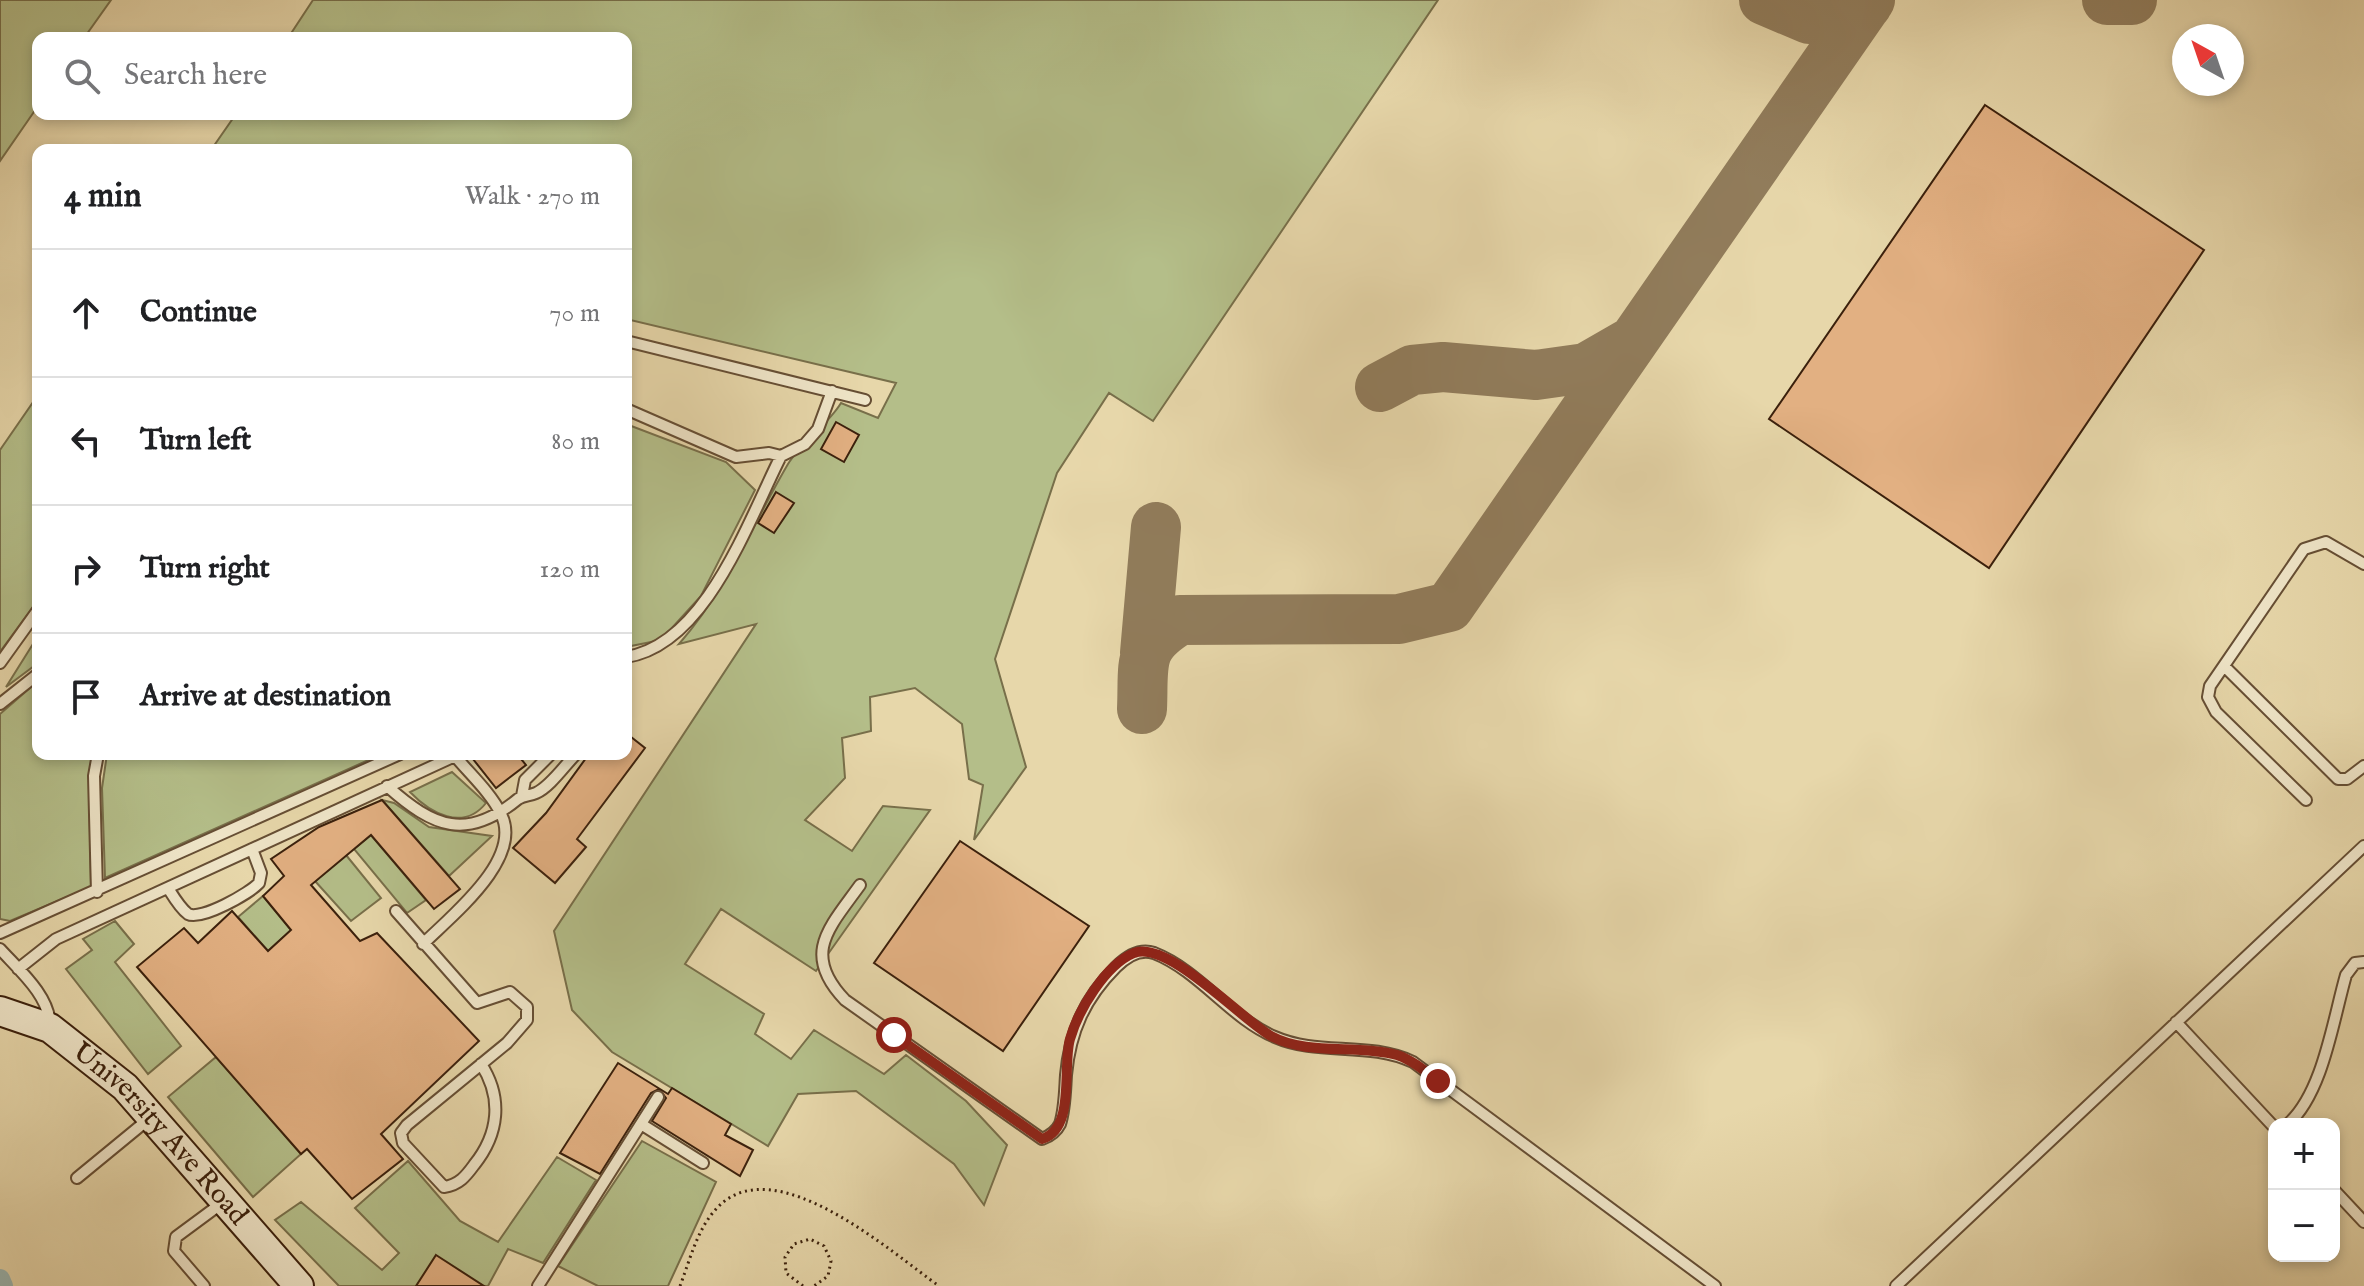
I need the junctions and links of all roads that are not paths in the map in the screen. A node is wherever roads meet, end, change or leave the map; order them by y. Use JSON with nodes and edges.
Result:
{"nodes":[{"id":1,"x":632,"y":342,"type":"edge"},
{"id":2,"x":643,"y":345,"type":"junction"},
{"id":3,"x":632,"y":348,"type":"edge"},
{"id":4,"x":832,"y":391,"type":"junction"},
{"id":5,"x":865,"y":400,"type":"dead end"},
{"id":6,"x":632,"y":412,"type":"edge"},
{"id":7,"x":781,"y":456,"type":"junction"},
{"id":8,"x":2364,"y":564,"type":"edge"},
{"id":9,"x":32,"y":618,"type":"edge"},
{"id":10,"x":632,"y":655,"type":"edge"},
{"id":11,"x":0,"y":663,"type":"edge"},
{"id":12,"x":2224,"y":666,"type":"junction"},
{"id":13,"x":32,"y":679,"type":"edge"},
{"id":14,"x":0,"y":704,"type":"edge"},
{"id":15,"x":97,"y":760,"type":"edge"},
{"id":16,"x":387,"y":760,"type":"edge"},
{"id":17,"x":446,"y":760,"type":"edge"},
{"id":18,"x":458,"y":760,"type":"edge"},
{"id":19,"x":545,"y":760,"type":"edge"},
{"id":20,"x":570,"y":760,"type":"edge"},
{"id":21,"x":2364,"y":766,"type":"edge"},
{"id":22,"x":387,"y":786,"type":"junction"},
{"id":23,"x":522,"y":796,"type":"junction"},
{"id":24,"x":2306,"y":800,"type":"dead end"},
{"id":25,"x":502,"y":815,"type":"junction"},
{"id":26,"x":2364,"y":846,"type":"edge"},
{"id":27,"x":252,"y":849,"type":"junction"},
{"id":28,"x":860,"y":885,"type":"dead end"},
{"id":29,"x":168,"y":888,"type":"junction"},
{"id":30,"x":97,"y":892,"type":"junction"},
{"id":31,"x":396,"y":911,"type":"dead end"},
{"id":32,"x":0,"y":933,"type":"edge"},
{"id":33,"x":423,"y":944,"type":"junction"},
{"id":34,"x":0,"y":949,"type":"edge"},
{"id":35,"x":2364,"y":962,"type":"edge"},
{"id":36,"x":18,"y":969,"type":"junction"},
{"id":37,"x":0,"y":1011,"type":"edge"},
{"id":38,"x":2176,"y":1022,"type":"junction"},
{"id":39,"x":50,"y":1028,"type":"junction"},
{"id":40,"x":481,"y":1064,"type":"junction"},
{"id":41,"x":658,"y":1097,"type":"dead end"},
{"id":42,"x":151,"y":1117,"type":"junction"},
{"id":43,"x":2295,"y":1118,"type":"edge"},
{"id":44,"x":2268,"y":1121,"type":"edge"},
{"id":45,"x":641,"y":1124,"type":"junction"},
{"id":46,"x":703,"y":1163,"type":"dead end"},
{"id":47,"x":77,"y":1178,"type":"dead end"},
{"id":48,"x":2340,"y":1196,"type":"edge"},
{"id":49,"x":224,"y":1201,"type":"junction"},
{"id":50,"x":2364,"y":1222,"type":"edge"},
{"id":51,"x":295,"y":1285,"type":"edge"},
{"id":52,"x":204,"y":1286,"type":"edge"},
{"id":53,"x":538,"y":1286,"type":"edge"},
{"id":54,"x":1715,"y":1286,"type":"edge"},
{"id":55,"x":1896,"y":1286,"type":"edge"}],
"edges":[{"from":1,"to":2,"type":"lane"},
{"from":2,"to":3,"type":"lane"},
{"from":2,"to":4,"type":"lane"},
{"from":4,"to":5,"type":"lane"},
{"from":4,"to":7,"type":"lane"},
{"from":6,"to":7,"type":"lane"},
{"from":7,"to":10,"type":"lane"},
{"from":8,"to":12,"type":"lane"},
{"from":9,"to":11,"type":"lane"},
{"from":12,"to":21,"type":"lane"},
{"from":12,"to":24,"type":"lane"},
{"from":13,"to":14,"type":"lane"},
{"from":15,"to":30,"type":"lane"},
{"from":16,"to":30,"type":"lane"},
{"from":17,"to":22,"type":"lane"},
{"from":18,"to":25,"type":"lane"},
{"from":19,"to":23,"type":"lane"},
{"from":20,"to":23,"type":"lane"},
{"from":22,"to":25,"type":"lane"},
{"from":22,"to":27,"type":"lane"},
{"from":23,"to":25,"type":"lane"},
{"from":25,"to":33,"type":"lane"},
{"from":26,"to":38,"type":"lane"},
{"from":27,"to":29,"type":"lane"},
{"from":27,"to":29,"type":"lane"},
{"from":28,"to":54,"type":"lane"},
{"from":29,"to":36,"type":"lane"},
{"from":30,"to":32,"type":"lane"},
{"from":31,"to":33,"type":"lane"},
{"from":33,"to":40,"type":"lane"},
{"from":34,"to":36,"type":"lane"},
{"from":35,"to":43,"type":"lane"},
{"from":36,"to":39,"type":"lane"},
{"from":37,"to":39,"type":"street","name":"University Ave Road"},
{"from":38,"to":44,"type":"lane"},
{"from":38,"to":55,"type":"lane"},
{"from":39,"to":42,"type":"street","name":"University Ave Road"},
{"from":40,"to":40,"type":"lane"},
{"from":41,"to":45,"type":"lane"},
{"from":42,"to":47,"type":"lane"},
{"from":42,"to":49,"type":"street","name":"University Ave Road"},
{"from":45,"to":46,"type":"lane"},
{"from":45,"to":53,"type":"lane"},
{"from":48,"to":50,"type":"lane"},
{"from":49,"to":51,"type":"street","name":"University Ave Road"},
{"from":49,"to":52,"type":"lane"}]}
